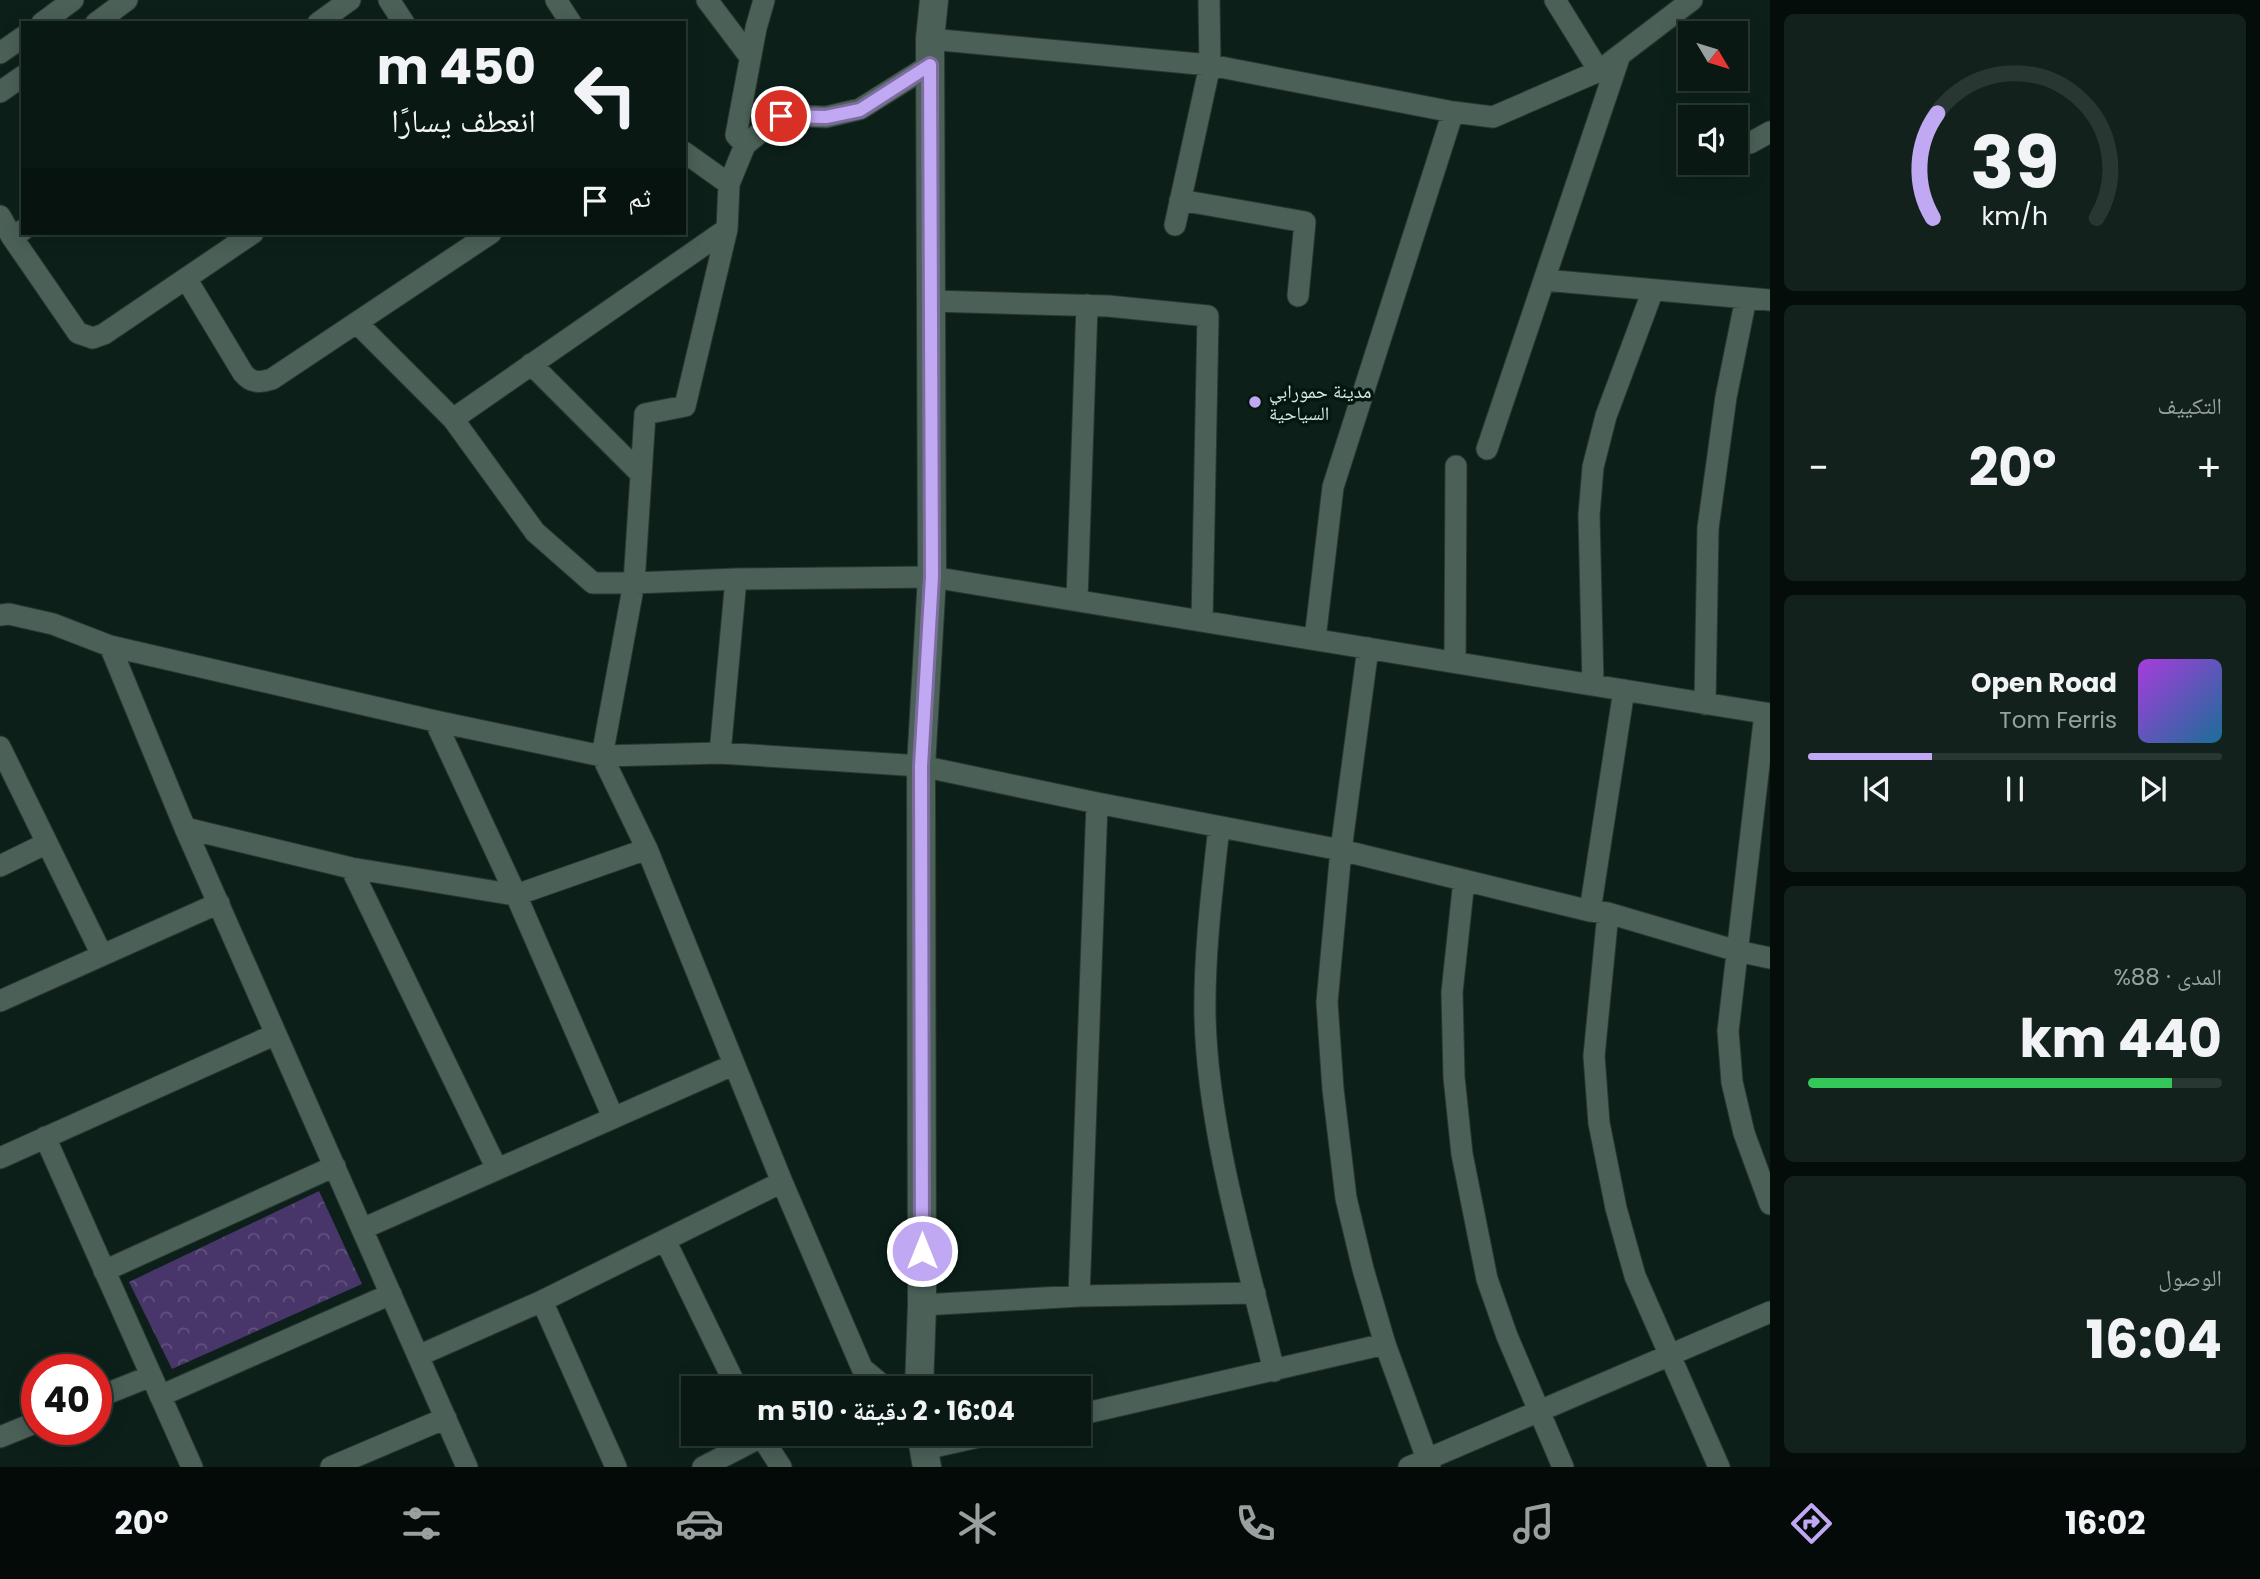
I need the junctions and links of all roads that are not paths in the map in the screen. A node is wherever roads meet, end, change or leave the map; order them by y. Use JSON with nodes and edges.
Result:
{"nodes":[{"id":1,"x":73,"y":0,"type":"edge"},
{"id":2,"x":127,"y":0,"type":"edge"},
{"id":3,"x":351,"y":0,"type":"edge"},
{"id":4,"x":389,"y":0,"type":"edge"},
{"id":5,"x":556,"y":0,"type":"edge"},
{"id":6,"x":707,"y":0,"type":"edge"},
{"id":7,"x":764,"y":0,"type":"edge"},
{"id":8,"x":934,"y":0,"type":"edge"},
{"id":9,"x":1209,"y":0,"type":"edge"},
{"id":10,"x":1555,"y":0,"type":"edge"},
{"id":11,"x":1692,"y":0,"type":"edge"},
{"id":12,"x":45,"y":21,"type":"edge"},
{"id":13,"x":99,"y":21,"type":"edge"},
{"id":14,"x":321,"y":21,"type":"edge"},
{"id":15,"x":403,"y":21,"type":"edge"},
{"id":16,"x":570,"y":21,"type":"edge"},
{"id":17,"x":21,"y":38,"type":"edge"},
{"id":18,"x":930,"y":52,"type":"junction"},
{"id":19,"x":0,"y":53,"type":"edge"},
{"id":20,"x":1620,"y":55,"type":"junction"},
{"id":21,"x":750,"y":57,"type":"junction"},
{"id":22,"x":1210,"y":65,"type":"junction"},
{"id":23,"x":1599,"y":71,"type":"junction"},
{"id":24,"x":21,"y":77,"type":"edge"},
{"id":25,"x":0,"y":92,"type":"edge"},
{"id":26,"x":1453,"y":112,"type":"junction"},
{"id":27,"x":1770,"y":132,"type":"edge"},
{"id":28,"x":1751,"y":143,"type":"dead end"},
{"id":29,"x":745,"y":145,"type":"junction"},
{"id":30,"x":686,"y":153,"type":"edge"},
{"id":31,"x":729,"y":184,"type":"junction"},
{"id":32,"x":1180,"y":200,"type":"junction"},
{"id":33,"x":0,"y":216,"type":"edge"},
{"id":34,"x":1175,"y":225,"type":"dead end"},
{"id":35,"x":727,"y":229,"type":"junction"},
{"id":36,"x":18,"y":234,"type":"edge"},
{"id":37,"x":250,"y":235,"type":"edge"},
{"id":38,"x":488,"y":235,"type":"edge"},
{"id":39,"x":187,"y":280,"type":"junction"},
{"id":40,"x":1544,"y":280,"type":"junction"},
{"id":41,"x":1653,"y":290,"type":"junction"},
{"id":42,"x":1298,"y":296,"type":"dead end"},
{"id":43,"x":1746,"y":298,"type":"junction"},
{"id":44,"x":1770,"y":300,"type":"edge"},
{"id":45,"x":932,"y":301,"type":"junction"},
{"id":46,"x":1087,"y":305,"type":"junction"},
{"id":47,"x":358,"y":324,"type":"junction"},
{"id":48,"x":531,"y":364,"type":"junction"},
{"id":49,"x":453,"y":419,"type":"junction"},
{"id":50,"x":1487,"y":449,"type":"dead end"},
{"id":51,"x":1457,"y":466,"type":"dead end"},
{"id":52,"x":640,"y":473,"type":"junction"},
{"id":53,"x":932,"y":577,"type":"junction"},
{"id":54,"x":736,"y":579,"type":"junction"},
{"id":55,"x":634,"y":583,"type":"junction"},
{"id":56,"x":1077,"y":600,"type":"junction"},
{"id":57,"x":0,"y":615,"type":"edge"},
{"id":58,"x":1202,"y":621,"type":"junction"},
{"id":59,"x":1315,"y":639,"type":"junction"},
{"id":60,"x":110,"y":646,"type":"junction"},
{"id":61,"x":1368,"y":648,"type":"junction"},
{"id":62,"x":1455,"y":662,"type":"junction"},
{"id":63,"x":1593,"y":685,"type":"junction"},
{"id":64,"x":1624,"y":690,"type":"junction"},
{"id":65,"x":1705,"y":704,"type":"junction"},
{"id":66,"x":1767,"y":714,"type":"edge"},
{"id":67,"x":435,"y":721,"type":"junction"},
{"id":68,"x":0,"y":747,"type":"edge"},
{"id":69,"x":720,"y":754,"type":"junction"},
{"id":70,"x":603,"y":756,"type":"junction"},
{"id":71,"x":921,"y":766,"type":"junction"},
{"id":72,"x":1097,"y":803,"type":"junction"},
{"id":73,"x":1219,"y":827,"type":"junction"},
{"id":74,"x":185,"y":828,"type":"junction"},
{"id":75,"x":47,"y":843,"type":"junction"},
{"id":76,"x":647,"y":849,"type":"junction"},
{"id":77,"x":1341,"y":850,"type":"junction"},
{"id":78,"x":0,"y":866,"type":"edge"},
{"id":79,"x":351,"y":868,"type":"junction"},
{"id":80,"x":1464,"y":880,"type":"junction"},
{"id":81,"x":516,"y":895,"type":"junction"},
{"id":82,"x":219,"y":903,"type":"junction"},
{"id":83,"x":1599,"y":912,"type":"junction"},
{"id":84,"x":1737,"y":951,"type":"junction"},
{"id":85,"x":102,"y":955,"type":"junction"},
{"id":86,"x":1770,"y":958,"type":"edge"},
{"id":87,"x":0,"y":1001,"type":"edge"},
{"id":88,"x":276,"y":1034,"type":"junction"},
{"id":89,"x":733,"y":1065,"type":"junction"},
{"id":90,"x":613,"y":1118,"type":"junction"},
{"id":91,"x":45,"y":1138,"type":"junction"},
{"id":92,"x":0,"y":1158,"type":"edge"},
{"id":93,"x":335,"y":1166,"type":"junction"},
{"id":94,"x":497,"y":1169,"type":"junction"},
{"id":95,"x":782,"y":1182,"type":"junction"},
{"id":96,"x":1770,"y":1204,"type":"edge"},
{"id":97,"x":362,"y":1229,"type":"junction"},
{"id":98,"x":664,"y":1240,"type":"junction"},
{"id":99,"x":104,"y":1271,"type":"junction"},
{"id":100,"x":1255,"y":1293,"type":"junction"},
{"id":101,"x":391,"y":1294,"type":"junction"},
{"id":102,"x":1079,"y":1296,"type":"junction"},
{"id":103,"x":542,"y":1301,"type":"junction"},
{"id":104,"x":922,"y":1305,"type":"junction"},
{"id":105,"x":1770,"y":1312,"type":"edge"},
{"id":106,"x":1385,"y":1344,"type":"junction"},
{"id":107,"x":418,"y":1356,"type":"junction"},
{"id":108,"x":1669,"y":1356,"type":"junction"},
{"id":109,"x":1274,"y":1371,"type":"junction"},
{"id":110,"x":151,"y":1376,"type":"junction"},
{"id":111,"x":731,"y":1376,"type":"edge"},
{"id":112,"x":872,"y":1376,"type":"edge"},
{"id":113,"x":919,"y":1376,"type":"edge"},
{"id":114,"x":112,"y":1392,"type":"edge"},
{"id":115,"x":160,"y":1396,"type":"junction"},
{"id":116,"x":1091,"y":1412,"type":"edge"},
{"id":117,"x":1538,"y":1412,"type":"junction"},
{"id":118,"x":446,"y":1418,"type":"junction"},
{"id":119,"x":21,"y":1428,"type":"edge"},
{"id":120,"x":0,"y":1437,"type":"edge"},
{"id":121,"x":740,"y":1446,"type":"edge"},
{"id":122,"x":767,"y":1446,"type":"edge"},
{"id":123,"x":1422,"y":1464,"type":"edge"},
{"id":124,"x":192,"y":1467,"type":"edge"},
{"id":125,"x":331,"y":1467,"type":"edge"},
{"id":126,"x":467,"y":1467,"type":"edge"},
{"id":127,"x":616,"y":1467,"type":"edge"},
{"id":128,"x":703,"y":1467,"type":"edge"},
{"id":129,"x":781,"y":1467,"type":"edge"},
{"id":130,"x":1563,"y":1467,"type":"edge"},
{"id":131,"x":1719,"y":1467,"type":"edge"}],
"edges":[{"from":1,"to":12,"type":"street"},
{"from":2,"to":13,"type":"street"},
{"from":3,"to":14,"type":"street"},
{"from":4,"to":15,"type":"street"},
{"from":5,"to":16,"type":"street"},
{"from":6,"to":21,"type":"street"},
{"from":7,"to":21,"type":"street"},
{"from":8,"to":18,"type":"street"},
{"from":9,"to":22,"type":"street"},
{"from":10,"to":23,"type":"street"},
{"from":11,"to":20,"type":"street"},
{"from":17,"to":19,"type":"street"},
{"from":18,"to":22,"type":"street"},
{"from":18,"to":29,"type":"street"},
{"from":18,"to":45,"type":"street"},
{"from":20,"to":23,"type":"street"},
{"from":20,"to":40,"type":"street"},
{"from":21,"to":29,"type":"street"},
{"from":22,"to":26,"type":"street"},
{"from":22,"to":32,"type":"street"},
{"from":23,"to":26,"type":"street"},
{"from":24,"to":25,"type":"street"},
{"from":26,"to":59,"type":"street"},
{"from":27,"to":28,"type":"street"},
{"from":29,"to":31,"type":"street"},
{"from":30,"to":31,"type":"street"},
{"from":31,"to":35,"type":"street"},
{"from":32,"to":34,"type":"street"},
{"from":32,"to":42,"type":"street"},
{"from":33,"to":36,"type":"street"},
{"from":35,"to":48,"type":"street"},
{"from":35,"to":52,"type":"street"},
{"from":36,"to":39,"type":"street"},
{"from":37,"to":39,"type":"street"},
{"from":38,"to":47,"type":"street"},
{"from":39,"to":47,"type":"street"},
{"from":40,"to":41,"type":"street"},
{"from":40,"to":50,"type":"street"},
{"from":41,"to":43,"type":"street"},
{"from":41,"to":63,"type":"street"},
{"from":43,"to":44,"type":"street"},
{"from":43,"to":65,"type":"street"},
{"from":45,"to":46,"type":"street"},
{"from":45,"to":53,"type":"street"},
{"from":46,"to":56,"type":"street"},
{"from":46,"to":58,"type":"street"},
{"from":47,"to":49,"type":"street"},
{"from":48,"to":49,"type":"street"},
{"from":48,"to":52,"type":"street"},
{"from":49,"to":55,"type":"street"},
{"from":51,"to":62,"type":"street"},
{"from":52,"to":55,"type":"street"},
{"from":53,"to":54,"type":"street"},
{"from":53,"to":56,"type":"street"},
{"from":53,"to":71,"type":"street"},
{"from":54,"to":55,"type":"street"},
{"from":54,"to":69,"type":"street"},
{"from":55,"to":70,"type":"street"},
{"from":56,"to":58,"type":"street"},
{"from":57,"to":60,"type":"street"},
{"from":58,"to":59,"type":"street"},
{"from":59,"to":61,"type":"street"},
{"from":60,"to":67,"type":"street"},
{"from":60,"to":74,"type":"street"},
{"from":61,"to":62,"type":"street"},
{"from":61,"to":77,"type":"street"},
{"from":62,"to":63,"type":"street"},
{"from":63,"to":64,"type":"street"},
{"from":64,"to":65,"type":"street"},
{"from":64,"to":83,"type":"street"},
{"from":65,"to":66,"type":"street"},
{"from":66,"to":84,"type":"street"},
{"from":67,"to":70,"type":"street"},
{"from":67,"to":81,"type":"street"},
{"from":68,"to":75,"type":"street"},
{"from":69,"to":70,"type":"street"},
{"from":69,"to":71,"type":"street"},
{"from":70,"to":76,"type":"street"},
{"from":71,"to":72,"type":"street"},
{"from":71,"to":104,"type":"street"},
{"from":72,"to":73,"type":"street"},
{"from":72,"to":102,"type":"street"},
{"from":73,"to":77,"type":"street"},
{"from":73,"to":100,"type":"street"},
{"from":74,"to":79,"type":"street"},
{"from":74,"to":82,"type":"street"},
{"from":75,"to":78,"type":"street"},
{"from":75,"to":85,"type":"street"},
{"from":76,"to":81,"type":"street"},
{"from":76,"to":89,"type":"street"},
{"from":77,"to":80,"type":"street"},
{"from":77,"to":106,"type":"street"},
{"from":79,"to":81,"type":"street"},
{"from":79,"to":94,"type":"street"},
{"from":80,"to":83,"type":"street"},
{"from":80,"to":117,"type":"street"},
{"from":81,"to":90,"type":"street"},
{"from":82,"to":85,"type":"street"},
{"from":82,"to":88,"type":"street"},
{"from":83,"to":84,"type":"street"},
{"from":83,"to":108,"type":"street"},
{"from":84,"to":86,"type":"street"},
{"from":84,"to":96,"type":"street"},
{"from":85,"to":87,"type":"street"},
{"from":88,"to":91,"type":"street"},
{"from":88,"to":93,"type":"street"},
{"from":89,"to":90,"type":"street"},
{"from":89,"to":95,"type":"street"},
{"from":90,"to":94,"type":"street"},
{"from":91,"to":92,"type":"street"},
{"from":91,"to":99,"type":"street"},
{"from":93,"to":97,"type":"street"},
{"from":93,"to":99,"type":"street"},
{"from":94,"to":97,"type":"street"},
{"from":95,"to":98,"type":"street"},
{"from":95,"to":112,"type":"street"},
{"from":97,"to":101,"type":"street"},
{"from":98,"to":103,"type":"street"},
{"from":98,"to":111,"type":"street"},
{"from":99,"to":110,"type":"street"},
{"from":100,"to":102,"type":"street"},
{"from":100,"to":109,"type":"street"},
{"from":101,"to":107,"type":"street"},
{"from":101,"to":115,"type":"street"},
{"from":102,"to":104,"type":"street"},
{"from":103,"to":107,"type":"street"},
{"from":103,"to":127,"type":"street"},
{"from":104,"to":113,"type":"street"},
{"from":105,"to":108,"type":"street"},
{"from":106,"to":109,"type":"street"},
{"from":106,"to":123,"type":"street"},
{"from":107,"to":118,"type":"street"},
{"from":108,"to":117,"type":"street"},
{"from":108,"to":131,"type":"street"},
{"from":109,"to":116,"type":"street"},
{"from":110,"to":114,"type":"street"},
{"from":110,"to":115,"type":"street"},
{"from":115,"to":124,"type":"street"},
{"from":117,"to":123,"type":"street"},
{"from":117,"to":130,"type":"street"},
{"from":118,"to":125,"type":"street"},
{"from":118,"to":126,"type":"street"},
{"from":119,"to":120,"type":"street"},
{"from":121,"to":128,"type":"street"},
{"from":122,"to":129,"type":"street"}]}
